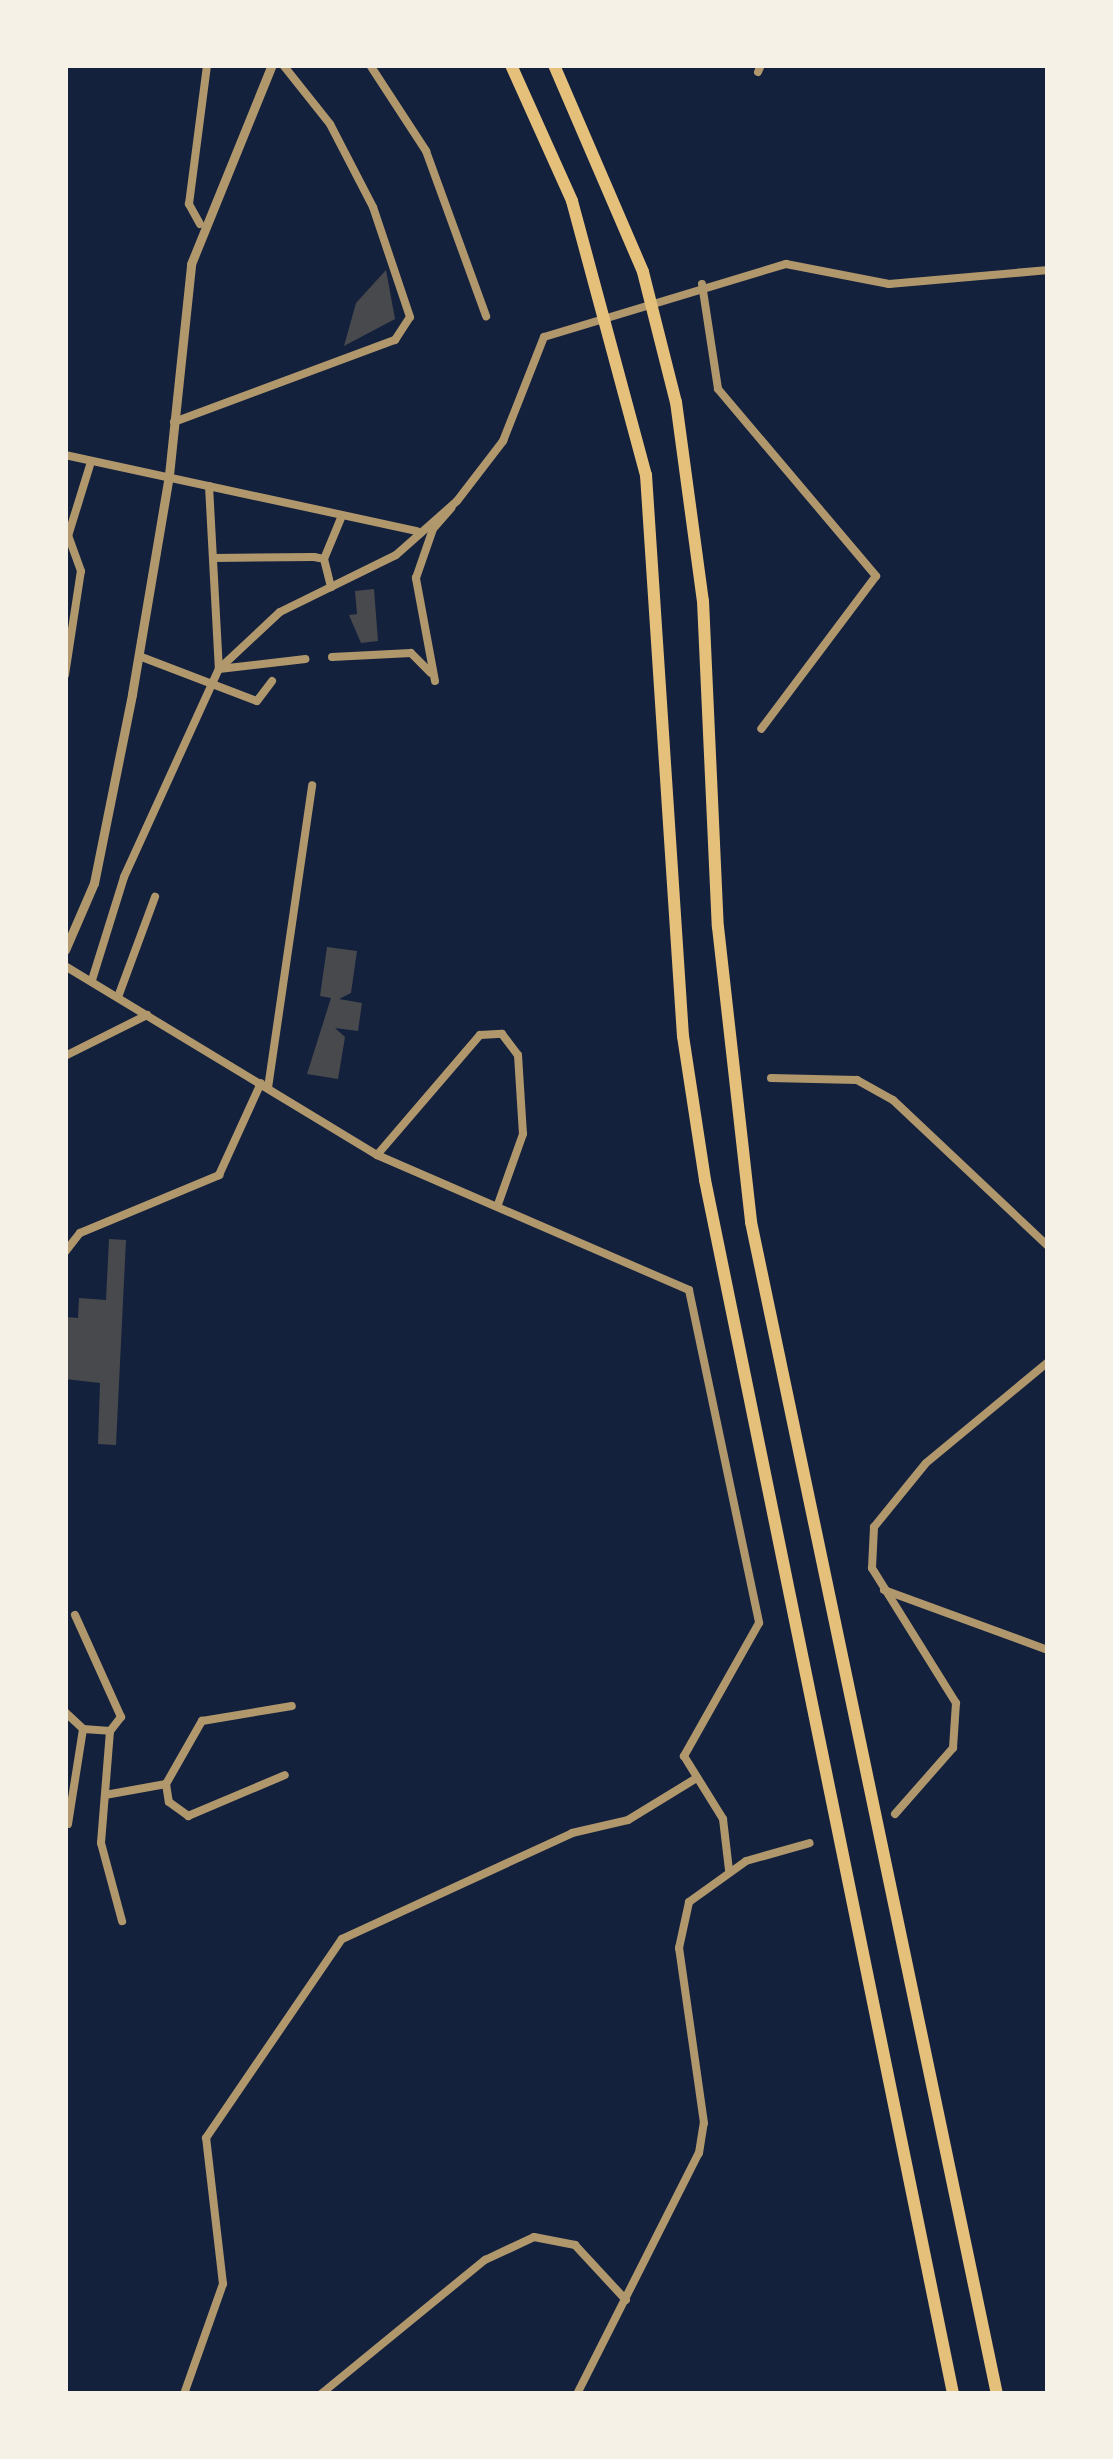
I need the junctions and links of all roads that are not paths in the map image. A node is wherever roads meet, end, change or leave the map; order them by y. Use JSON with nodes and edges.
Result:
{"nodes":[{"id":1,"x":207,"y":65,"type":"edge"},
{"id":2,"x":272,"y":65,"type":"edge"},
{"id":3,"x":284,"y":65,"type":"edge"},
{"id":4,"x":370,"y":65,"type":"edge"},
{"id":5,"x":511,"y":65,"type":"edge"},
{"id":6,"x":554,"y":65,"type":"edge"},
{"id":7,"x":200,"y":224,"type":"junction"},
{"id":8,"x":1048,"y":270,"type":"edge"},
{"id":9,"x":702,"y":284,"type":"junction"},
{"id":10,"x":486,"y":316,"type":"dead end"},
{"id":11,"x":174,"y":422,"type":"junction"},
{"id":12,"x":65,"y":455,"type":"edge"},
{"id":13,"x":90,"y":466,"type":"junction"},
{"id":14,"x":170,"y":475,"type":"junction"},
{"id":15,"x":209,"y":486,"type":"junction"},
{"id":16,"x":457,"y":501,"type":"junction"},
{"id":17,"x":341,"y":518,"type":"junction"},
{"id":18,"x":417,"y":531,"type":"junction"},
{"id":19,"x":213,"y":558,"type":"junction"},
{"id":20,"x":324,"y":559,"type":"junction"},
{"id":21,"x":331,"y":586,"type":"junction"},
{"id":22,"x":139,"y":656,"type":"junction"},
{"id":23,"x":332,"y":657,"type":"dead end"},
{"id":24,"x":305,"y":659,"type":"dead end"},
{"id":25,"x":219,"y":669,"type":"junction"},
{"id":26,"x":65,"y":675,"type":"edge"},
{"id":27,"x":272,"y":680,"type":"dead end"},
{"id":28,"x":214,"y":682,"type":"junction"},
{"id":29,"x":761,"y":729,"type":"dead end"},
{"id":30,"x":312,"y":785,"type":"dead end"},
{"id":31,"x":155,"y":896,"type":"dead end"},
{"id":32,"x":65,"y":950,"type":"edge"},
{"id":33,"x":65,"y":966,"type":"edge"},
{"id":34,"x":92,"y":980,"type":"junction"},
{"id":35,"x":118,"y":997,"type":"junction"},
{"id":36,"x":147,"y":1015,"type":"junction"},
{"id":37,"x":65,"y":1056,"type":"edge"},
{"id":38,"x":771,"y":1078,"type":"dead end"},
{"id":39,"x":265,"y":1085,"type":"junction"},
{"id":40,"x":377,"y":1155,"type":"junction"},
{"id":41,"x":497,"y":1206,"type":"junction"},
{"id":42,"x":1048,"y":1246,"type":"edge"},
{"id":43,"x":65,"y":1252,"type":"edge"},
{"id":44,"x":1048,"y":1362,"type":"edge"},
{"id":45,"x":883,"y":1590,"type":"junction"},
{"id":46,"x":75,"y":1615,"type":"dead end"},
{"id":47,"x":1048,"y":1650,"type":"edge"},
{"id":48,"x":292,"y":1706,"type":"dead end"},
{"id":49,"x":65,"y":1712,"type":"edge"},
{"id":50,"x":83,"y":1728,"type":"junction"},
{"id":51,"x":110,"y":1731,"type":"junction"},
{"id":52,"x":285,"y":1775,"type":"dead end"},
{"id":53,"x":696,"y":1779,"type":"junction"},
{"id":54,"x":166,"y":1784,"type":"junction"},
{"id":55,"x":106,"y":1795,"type":"junction"},
{"id":56,"x":896,"y":1814,"type":"dead end"},
{"id":57,"x":68,"y":1824,"type":"dead end"},
{"id":58,"x":810,"y":1843,"type":"dead end"},
{"id":59,"x":729,"y":1870,"type":"junction"},
{"id":60,"x":122,"y":1922,"type":"dead end"},
{"id":61,"x":626,"y":2300,"type":"junction"},
{"id":62,"x":184,"y":2394,"type":"edge"},
{"id":63,"x":320,"y":2394,"type":"edge"},
{"id":64,"x":577,"y":2394,"type":"edge"},
{"id":65,"x":953,"y":2394,"type":"edge"},
{"id":66,"x":997,"y":2394,"type":"edge"}],
"edges":[{"from":1,"to":7,"type":"street"},
{"from":2,"to":7,"type":"street"},
{"from":3,"to":11,"type":"street"},
{"from":4,"to":10,"type":"street"},
{"from":5,"to":65,"type":"highway"},
{"from":6,"to":66,"type":"highway"},
{"from":7,"to":11,"type":"street"},
{"from":8,"to":9,"type":"street"},
{"from":9,"to":16,"type":"street"},
{"from":9,"to":29,"type":"street"},
{"from":11,"to":14,"type":"street"},
{"from":12,"to":13,"type":"street"},
{"from":13,"to":14,"type":"street"},
{"from":13,"to":26,"type":"street"},
{"from":14,"to":15,"type":"street"},
{"from":14,"to":22,"type":"street"},
{"from":15,"to":17,"type":"street"},
{"from":15,"to":19,"type":"street"},
{"from":16,"to":18,"type":"street"},
{"from":16,"to":23,"type":"street"},
{"from":17,"to":18,"type":"street"},
{"from":17,"to":20,"type":"street"},
{"from":18,"to":21,"type":"street"},
{"from":19,"to":20,"type":"street"},
{"from":19,"to":25,"type":"street"},
{"from":20,"to":21,"type":"street"},
{"from":21,"to":25,"type":"street"},
{"from":22,"to":28,"type":"street"},
{"from":22,"to":32,"type":"street"},
{"from":24,"to":25,"type":"street"},
{"from":25,"to":28,"type":"street"},
{"from":27,"to":28,"type":"street"},
{"from":28,"to":34,"type":"street"},
{"from":30,"to":39,"type":"street"},
{"from":31,"to":35,"type":"street"},
{"from":33,"to":34,"type":"street"},
{"from":34,"to":35,"type":"street"},
{"from":35,"to":36,"type":"street"},
{"from":36,"to":37,"type":"street"},
{"from":36,"to":39,"type":"street"},
{"from":38,"to":42,"type":"street"},
{"from":39,"to":40,"type":"street"},
{"from":39,"to":43,"type":"street"},
{"from":40,"to":41,"type":"street"},
{"from":40,"to":41,"type":"street"},
{"from":41,"to":53,"type":"street"},
{"from":44,"to":45,"type":"street"},
{"from":45,"to":47,"type":"street"},
{"from":45,"to":56,"type":"street"},
{"from":46,"to":51,"type":"street"},
{"from":48,"to":54,"type":"street"},
{"from":49,"to":50,"type":"street"},
{"from":50,"to":51,"type":"street"},
{"from":50,"to":57,"type":"street"},
{"from":51,"to":55,"type":"street"},
{"from":52,"to":54,"type":"street"},
{"from":53,"to":59,"type":"street"},
{"from":53,"to":62,"type":"street"},
{"from":54,"to":55,"type":"street"},
{"from":55,"to":60,"type":"street"},
{"from":58,"to":59,"type":"street"},
{"from":59,"to":61,"type":"street"},
{"from":61,"to":63,"type":"street"},
{"from":61,"to":64,"type":"street"}]}
